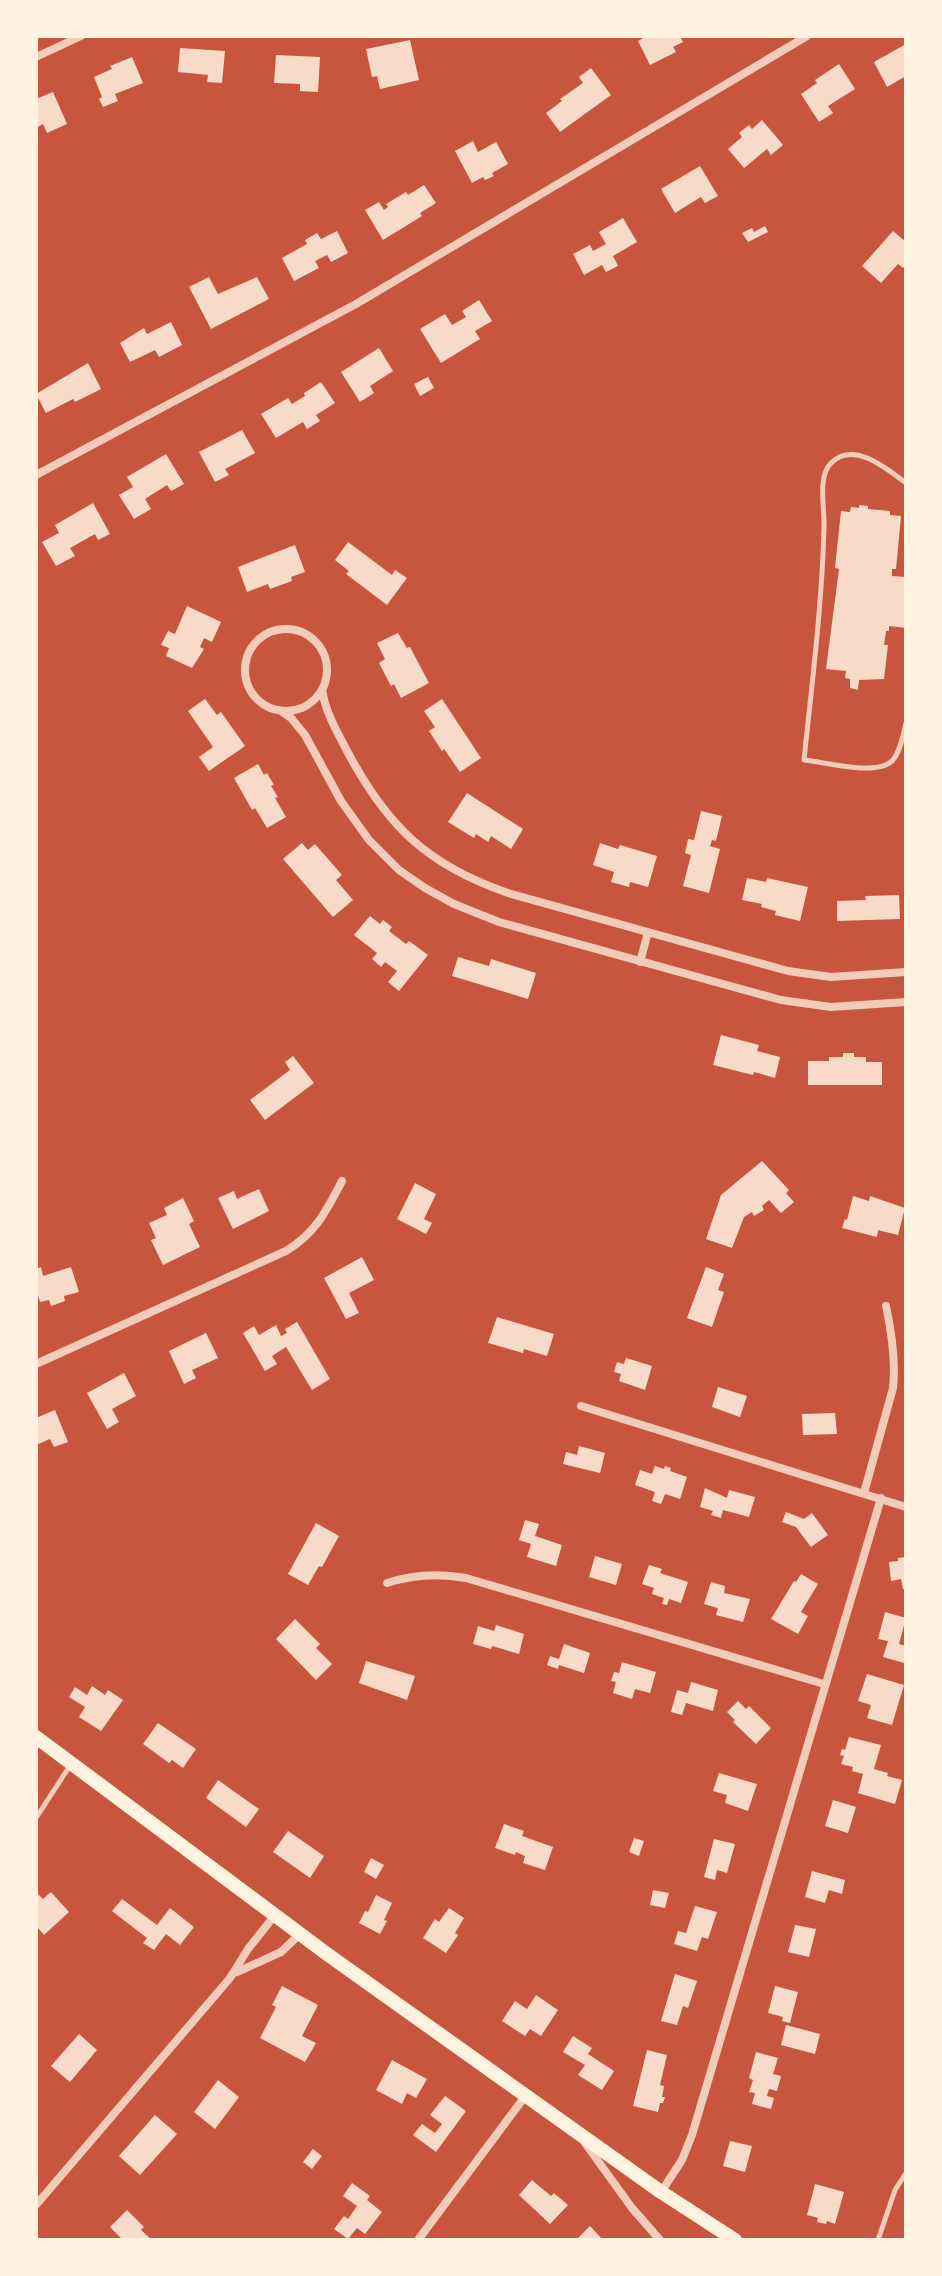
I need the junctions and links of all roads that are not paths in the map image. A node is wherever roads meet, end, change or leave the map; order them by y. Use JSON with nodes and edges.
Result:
{"nodes":[{"id":1,"x":81,"y":36,"type":"edge"},
{"id":2,"x":807,"y":36,"type":"edge"},
{"id":3,"x":36,"y":57,"type":"edge"},
{"id":4,"x":36,"y":475,"type":"edge"},
{"id":5,"x":906,"y":483,"type":"edge"},
{"id":6,"x":322,"y":689,"type":"junction"},
{"id":7,"x":281,"y":711,"type":"junction"},
{"id":8,"x":906,"y":723,"type":"edge"},
{"id":9,"x":648,"y":932,"type":"junction"},
{"id":10,"x":640,"y":962,"type":"junction"},
{"id":11,"x":906,"y":972,"type":"edge"},
{"id":12,"x":906,"y":1002,"type":"edge"},
{"id":13,"x":342,"y":1181,"type":"dead end"},
{"id":14,"x":886,"y":1306,"type":"dead end"},
{"id":15,"x":36,"y":1364,"type":"edge"},
{"id":16,"x":581,"y":1406,"type":"dead end"},
{"id":17,"x":864,"y":1493,"type":"junction"},
{"id":18,"x":881,"y":1498,"type":"junction"},
{"id":19,"x":906,"y":1507,"type":"edge"},
{"id":20,"x":387,"y":1583,"type":"dead end"},
{"id":21,"x":824,"y":1684,"type":"junction"},
{"id":22,"x":36,"y":1737,"type":"edge"},
{"id":23,"x":72,"y":1764,"type":"junction"},
{"id":24,"x":36,"y":1818,"type":"edge"},
{"id":25,"x":275,"y":1915,"type":"junction"},
{"id":26,"x":300,"y":1934,"type":"junction"},
{"id":27,"x":230,"y":1978,"type":"junction"},
{"id":28,"x":526,"y":2095,"type":"junction"},
{"id":29,"x":577,"y":2132,"type":"junction"},
{"id":30,"x":906,"y":2173,"type":"edge"},
{"id":31,"x":661,"y":2192,"type":"junction"},
{"id":32,"x":36,"y":2205,"type":"edge"},
{"id":33,"x":418,"y":2240,"type":"edge"},
{"id":34,"x":660,"y":2240,"type":"edge"},
{"id":35,"x":735,"y":2240,"type":"edge"},
{"id":36,"x":878,"y":2240,"type":"edge"}],
"edges":[{"from":1,"to":3,"type":"street"},
{"from":2,"to":4,"type":"street"},
{"from":5,"to":8,"type":"lane"},
{"from":6,"to":7,"type":"street"},
{"from":6,"to":7,"type":"street"},
{"from":6,"to":9,"type":"street"},
{"from":7,"to":10,"type":"street"},
{"from":9,"to":10,"type":"street"},
{"from":9,"to":11,"type":"street"},
{"from":10,"to":12,"type":"street"},
{"from":13,"to":15,"type":"street"},
{"from":14,"to":17,"type":"street"},
{"from":16,"to":17,"type":"street"},
{"from":17,"to":18,"type":"street"},
{"from":18,"to":19,"type":"street"},
{"from":18,"to":21,"type":"street"},
{"from":20,"to":21,"type":"street"},
{"from":21,"to":31,"type":"street"},
{"from":22,"to":23,"type":"main road"},
{"from":23,"to":24,"type":"lane"},
{"from":23,"to":25,"type":"main road"},
{"from":25,"to":26,"type":"main road"},
{"from":25,"to":27,"type":"street"},
{"from":26,"to":27,"type":"street"},
{"from":26,"to":28,"type":"main road"},
{"from":27,"to":32,"type":"street"},
{"from":28,"to":29,"type":"main road"},
{"from":28,"to":33,"type":"street"},
{"from":29,"to":31,"type":"main road"},
{"from":29,"to":34,"type":"street"},
{"from":30,"to":36,"type":"lane"},
{"from":31,"to":35,"type":"main road"}]}
